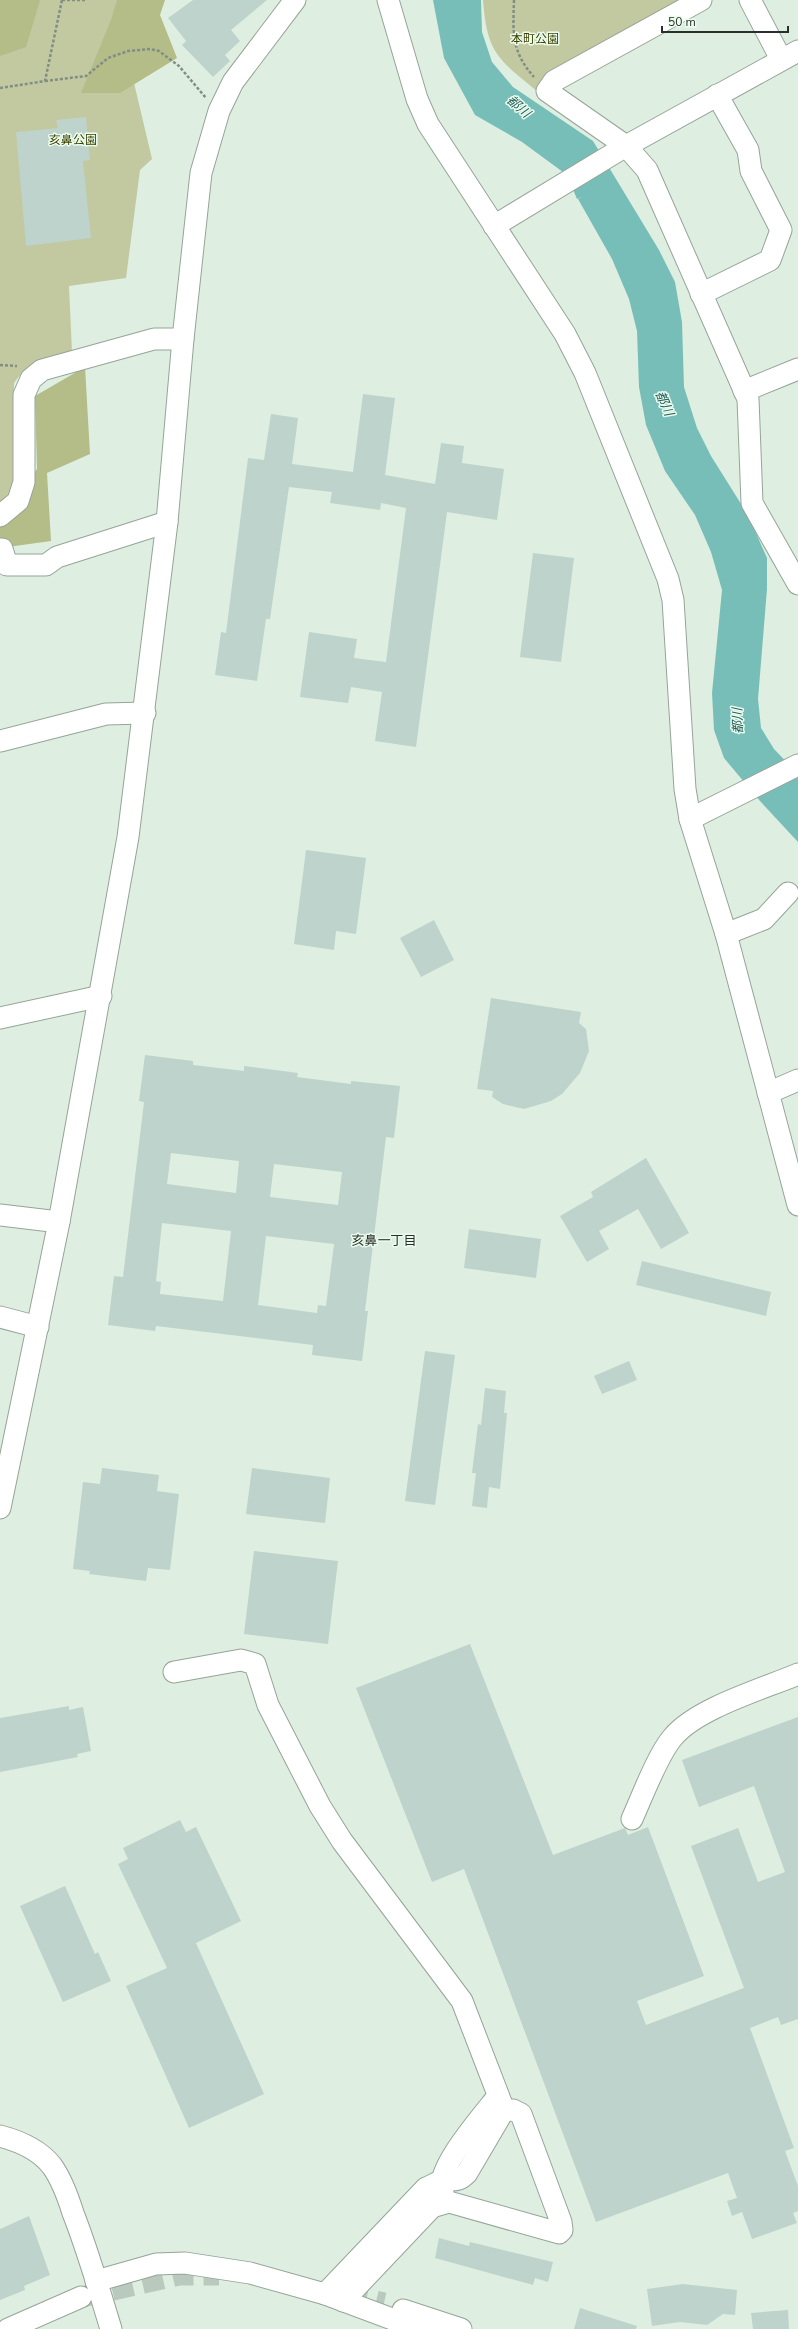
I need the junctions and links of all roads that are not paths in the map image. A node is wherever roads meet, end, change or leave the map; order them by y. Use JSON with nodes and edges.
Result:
{"nodes":[{"id":1,"x":295,"y":0,"type":"edge"},
{"id":2,"x":388,"y":0,"type":"edge"},
{"id":3,"x":701,"y":0,"type":"edge"},
{"id":4,"x":750,"y":0,"type":"edge"},
{"id":5,"x":789,"y":55,"type":"edge"},
{"id":6,"x":717,"y":95,"type":"junction"},
{"id":7,"x":626,"y":146,"type":"junction"},
{"id":8,"x":494,"y":226,"type":"junction"},
{"id":9,"x":701,"y":294,"type":"junction"},
{"id":10,"x":183,"y":339,"type":"junction"},
{"id":11,"x":798,"y":369,"type":"edge"},
{"id":12,"x":744,"y":391,"type":"junction"},
{"id":13,"x":0,"y":516,"type":"edge"},
{"id":14,"x":167,"y":522,"type":"junction"},
{"id":15,"x":0,"y":549,"type":"edge"},
{"id":16,"x":798,"y":584,"type":"edge"},
{"id":17,"x":144,"y":713,"type":"junction"},
{"id":18,"x":0,"y":741,"type":"edge"},
{"id":19,"x":798,"y":765,"type":"edge"},
{"id":20,"x":690,"y":819,"type":"junction"},
{"id":21,"x":788,"y":893,"type":"dead end"},
{"id":22,"x":726,"y":934,"type":"junction"},
{"id":23,"x":101,"y":996,"type":"junction"},
{"id":24,"x":0,"y":1018,"type":"edge"},
{"id":25,"x":798,"y":1080,"type":"edge"},
{"id":26,"x":768,"y":1093,"type":"junction"},
{"id":27,"x":798,"y":1206,"type":"edge"},
{"id":28,"x":0,"y":1215,"type":"edge"},
{"id":29,"x":59,"y":1222,"type":"junction"},
{"id":30,"x":0,"y":1317,"type":"edge"},
{"id":31,"x":38,"y":1327,"type":"junction"},
{"id":32,"x":2,"y":1485,"type":"edge"},
{"id":33,"x":0,"y":1508,"type":"edge"},
{"id":34,"x":174,"y":1672,"type":"dead end"},
{"id":35,"x":798,"y":1674,"type":"edge"},
{"id":36,"x":632,"y":1819,"type":"dead end"},
{"id":37,"x":501,"y":2103,"type":"junction"},
{"id":38,"x":0,"y":2136,"type":"edge"},
{"id":39,"x":442,"y":2181,"type":"junction"},
{"id":40,"x":448,"y":2202,"type":"junction"},
{"id":41,"x":96,"y":2281,"type":"junction"},
{"id":42,"x":81,"y":2297,"type":"tunnel mouth"},
{"id":43,"x":334,"y":2298,"type":"junction"},
{"id":44,"x":384,"y":2303,"type":"tunnel mouth"},
{"id":45,"x":8,"y":2329,"type":"edge"},
{"id":46,"x":111,"y":2329,"type":"edge"},
{"id":47,"x":419,"y":2329,"type":"edge"},
{"id":48,"x":461,"y":2329,"type":"edge"}],
"edges":[{"from":1,"to":10,"type":"street"},
{"from":2,"to":8,"type":"street"},
{"from":3,"to":7,"type":"street"},
{"from":4,"to":5,"type":"street"},
{"from":5,"to":6,"type":"street"},
{"from":6,"to":7,"type":"street"},
{"from":6,"to":9,"type":"street"},
{"from":7,"to":8,"type":"street"},
{"from":7,"to":9,"type":"street"},
{"from":8,"to":20,"type":"street"},
{"from":9,"to":12,"type":"street"},
{"from":10,"to":13,"type":"street"},
{"from":10,"to":14,"type":"street"},
{"from":11,"to":12,"type":"street"},
{"from":12,"to":16,"type":"street"},
{"from":14,"to":15,"type":"street"},
{"from":14,"to":17,"type":"street"},
{"from":17,"to":18,"type":"street"},
{"from":17,"to":23,"type":"street"},
{"from":19,"to":20,"type":"street"},
{"from":20,"to":22,"type":"street"},
{"from":21,"to":22,"type":"street"},
{"from":22,"to":26,"type":"street"},
{"from":23,"to":24,"type":"street"},
{"from":23,"to":29,"type":"street"},
{"from":25,"to":26,"type":"street"},
{"from":26,"to":27,"type":"street"},
{"from":28,"to":29,"type":"street"},
{"from":29,"to":31,"type":"street"},
{"from":30,"to":31,"type":"street"},
{"from":31,"to":32,"type":"street"},
{"from":32,"to":33,"type":"street"},
{"from":34,"to":37,"type":"street"},
{"from":35,"to":36,"type":"street"},
{"from":37,"to":39,"type":"street"},
{"from":37,"to":40,"type":"street"},
{"from":38,"to":41,"type":"street"},
{"from":39,"to":40,"type":"street"},
{"from":39,"to":43,"type":"street"},
{"from":40,"to":43,"type":"street"},
{"from":41,"to":43,"type":"street"},
{"from":41,"to":46,"type":"street"},
{"from":42,"to":45,"type":"street"},
{"from":43,"to":47,"type":"street"},
{"from":44,"to":48,"type":"street"}]}
